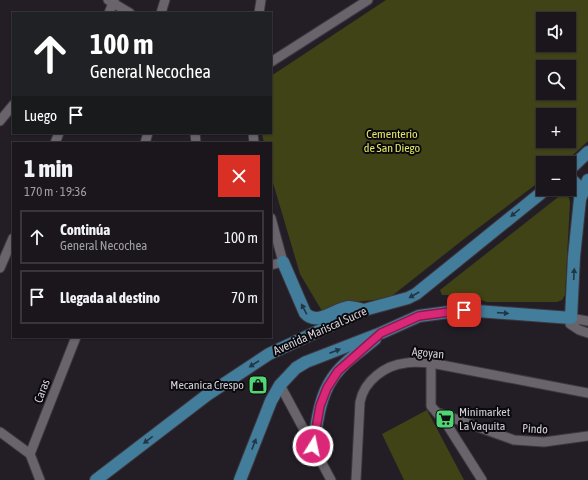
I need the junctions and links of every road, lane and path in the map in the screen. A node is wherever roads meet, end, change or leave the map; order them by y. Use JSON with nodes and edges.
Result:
{"nodes":[{"id":1,"x":164,"y":0,"type":"edge"},
{"id":2,"x":261,"y":0,"type":"edge"},
{"id":3,"x":368,"y":0,"type":"edge"},
{"id":4,"x":112,"y":1,"type":"edge"},
{"id":5,"x":109,"y":12,"type":"edge"},
{"id":6,"x":128,"y":12,"type":"edge"},
{"id":7,"x":161,"y":12,"type":"edge"},
{"id":8,"x":259,"y":12,"type":"edge"},
{"id":9,"x":272,"y":61,"type":"edge"},
{"id":10,"x":12,"y":105,"type":"edge"},
{"id":11,"x":0,"y":121,"type":"edge"},
{"id":12,"x":588,"y":152,"type":"edge"},
{"id":13,"x":576,"y":163,"type":"edge"},
{"id":14,"x":588,"y":180,"type":"edge"},
{"id":15,"x":576,"y":184,"type":"edge"},
{"id":16,"x":537,"y":196,"type":"edge"},
{"id":17,"x":580,"y":199,"type":"junction"},
{"id":18,"x":272,"y":226,"type":"edge"},
{"id":19,"x":12,"y":240,"type":"edge"},
{"id":20,"x":2,"y":256,"type":"edge"},
{"id":21,"x":12,"y":261,"type":"edge"},
{"id":22,"x":277,"y":263,"type":"edge"},
{"id":23,"x":0,"y":268,"type":"edge"},
{"id":24,"x":364,"y":310,"type":"junction"},
{"id":25,"x":571,"y":318,"type":"junction"},
{"id":26,"x":588,"y":321,"type":"edge"},
{"id":27,"x":381,"y":333,"type":"junction"},
{"id":28,"x":588,"y":334,"type":"edge"},
{"id":29,"x":76,"y":338,"type":"edge"},
{"id":30,"x":431,"y":363,"type":"junction"},
{"id":31,"x":280,"y":384,"type":"junction"},
{"id":32,"x":588,"y":393,"type":"edge"},
{"id":33,"x":437,"y":413,"type":"junction"},
{"id":34,"x":0,"y":432,"type":"edge"},
{"id":35,"x":588,"y":436,"type":"edge"},
{"id":36,"x":313,"y":446,"type":"junction"},
{"id":37,"x":30,"y":454,"type":"junction"},
{"id":38,"x":40,"y":480,"type":"edge"},
{"id":39,"x":96,"y":480,"type":"edge"},
{"id":40,"x":240,"y":480,"type":"edge"},
{"id":41,"x":331,"y":480,"type":"edge"},
{"id":42,"x":356,"y":480,"type":"edge"},
{"id":43,"x":482,"y":480,"type":"edge"}],
"edges":[{"from":1,"to":7,"type":"street"},
{"from":2,"to":8,"type":"street"},
{"from":3,"to":9,"type":"street"},
{"from":4,"to":5,"type":"street"},
{"from":4,"to":6,"type":"street"},
{"from":10,"to":11,"type":"street"},
{"from":12,"to":13,"type":"main road"},
{"from":14,"to":17,"type":"main road"},
{"from":15,"to":17,"type":"main road"},
{"from":16,"to":24,"type":"main road","name":"Avenida Mariscal Sucre","one_way":true},
{"from":25,"to":17,"type":"main road","one_way":true},
{"from":18,"to":22,"type":"street"},
{"from":19,"to":20,"type":"street"},
{"from":20,"to":21,"type":"street"},
{"from":20,"to":23,"type":"street"},
{"from":24,"to":22,"type":"main road","one_way":true},
{"from":24,"to":39,"type":"main road","name":"Avenida Mariscal Sucre","one_way":true},
{"from":25,"to":26,"type":"street"},
{"from":27,"to":25,"type":"main road","one_way":true},
{"from":25,"to":28,"type":"street"},
{"from":31,"to":27,"type":"main road","one_way":true},
{"from":27,"to":36,"type":"main road"},
{"from":29,"to":37,"type":"street","name":"Caras"},
{"from":30,"to":32,"type":"street","name":"Agoyan"},
{"from":30,"to":33,"type":"street"},
{"from":30,"to":42,"type":"street","name":"Agoyan"},
{"from":31,"to":36,"type":"street"},
{"from":40,"to":31,"type":"main road","one_way":true},
{"from":33,"to":35,"type":"street","name":"Pindo"},
{"from":33,"to":43,"type":"street"},
{"from":34,"to":37,"type":"street"},
{"from":36,"to":41,"type":"street"},
{"from":37,"to":38,"type":"street"}]}
